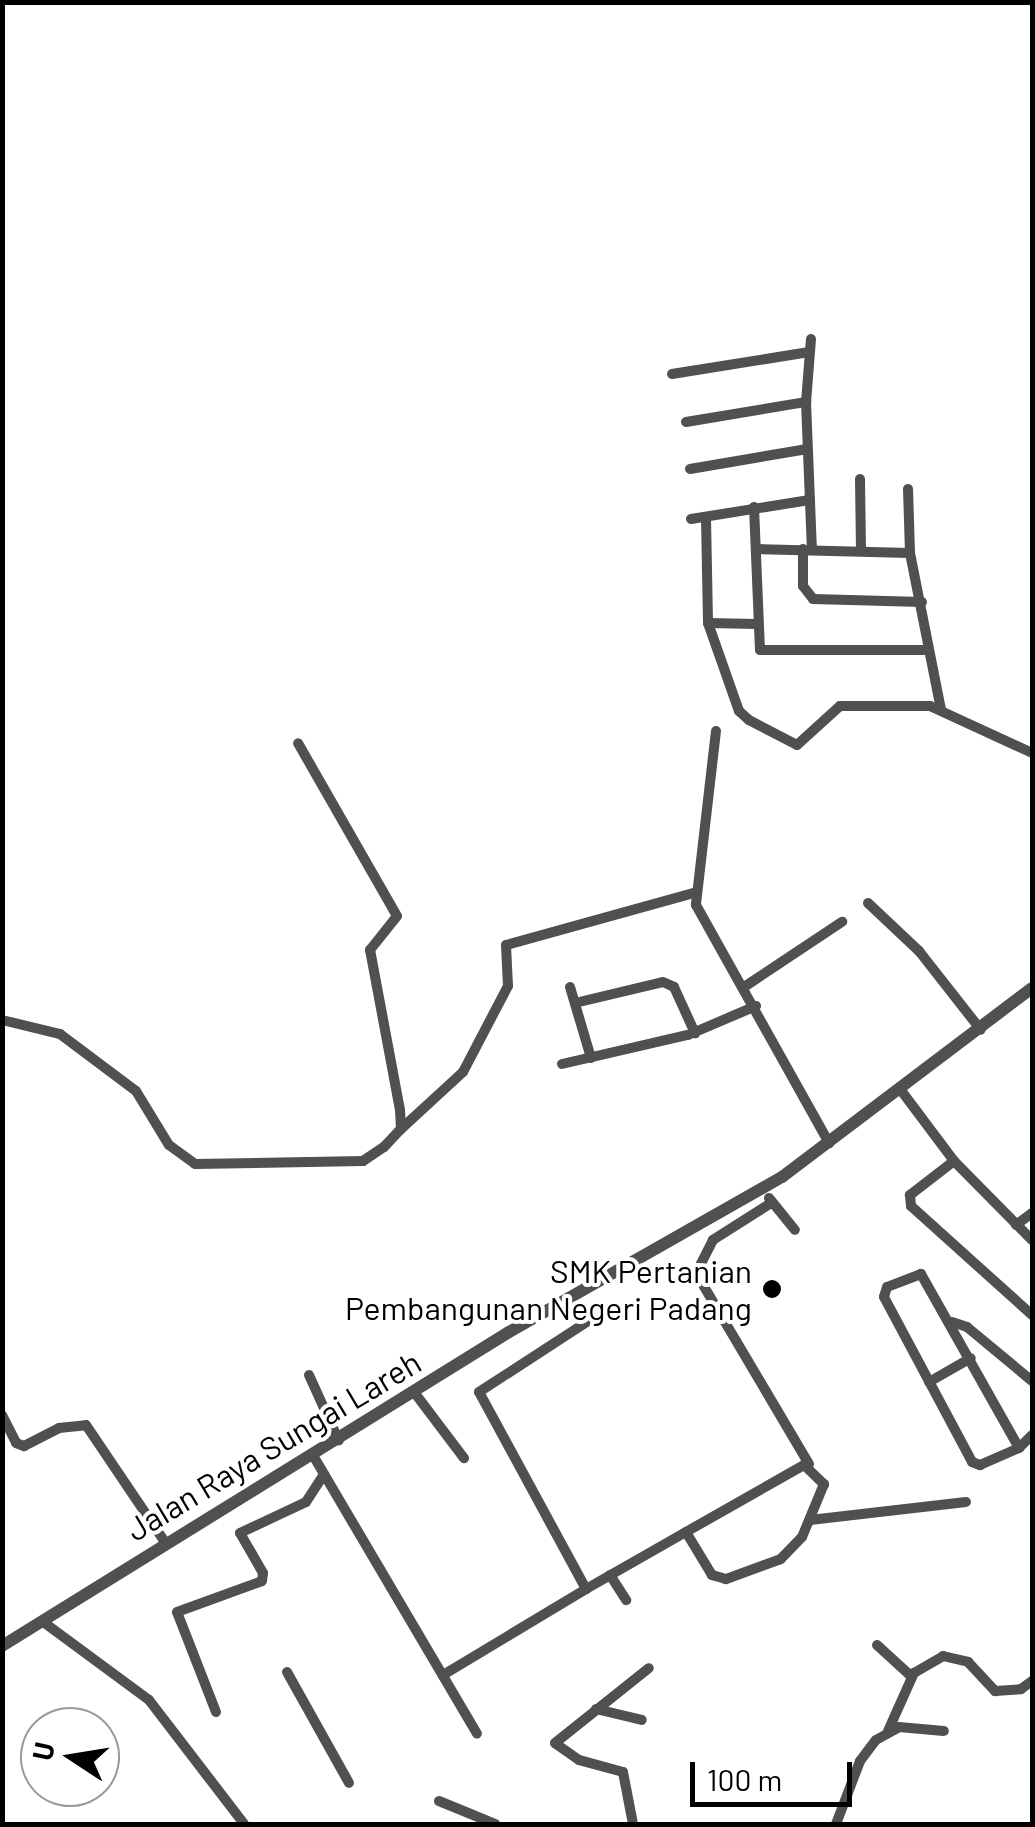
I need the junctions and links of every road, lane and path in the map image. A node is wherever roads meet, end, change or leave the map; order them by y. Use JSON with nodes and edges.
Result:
{"nodes":[{"id":1,"x":811,"y":339,"type":"dead end"},
{"id":2,"x":810,"y":352,"type":"junction"},
{"id":3,"x":672,"y":374,"type":"dead end"},
{"id":4,"x":806,"y":402,"type":"junction"},
{"id":5,"x":686,"y":422,"type":"dead end"},
{"id":6,"x":807,"y":450,"type":"junction"},
{"id":7,"x":690,"y":469,"type":"dead end"},
{"id":8,"x":860,"y":479,"type":"dead end"},
{"id":9,"x":908,"y":489,"type":"dead end"},
{"id":10,"x":809,"y":500,"type":"junction"},
{"id":11,"x":754,"y":507,"type":"junction"},
{"id":12,"x":706,"y":518,"type":"junction"},
{"id":13,"x":692,"y":519,"type":"dead end"},
{"id":14,"x":757,"y":548,"type":"junction"},
{"id":15,"x":808,"y":549,"type":"junction"},
{"id":16,"x":861,"y":550,"type":"junction"},
{"id":17,"x":910,"y":553,"type":"junction"},
{"id":18,"x":922,"y":602,"type":"junction"},
{"id":19,"x":708,"y":623,"type":"junction"},
{"id":20,"x":757,"y":624,"type":"junction"},
{"id":21,"x":929,"y":650,"type":"junction"},
{"id":22,"x":941,"y":709,"type":"junction"},
{"id":23,"x":716,"y":731,"type":"dead end"},
{"id":24,"x":298,"y":743,"type":"dead end"},
{"id":25,"x":1032,"y":753,"type":"edge"},
{"id":26,"x":696,"y":892,"type":"junction"},
{"id":27,"x":868,"y":903,"type":"dead end"},
{"id":28,"x":842,"y":922,"type":"dead end"},
{"id":29,"x":570,"y":987,"type":"dead end"},
{"id":30,"x":744,"y":987,"type":"junction"},
{"id":31,"x":1032,"y":988,"type":"edge"},
{"id":32,"x":575,"y":1004,"type":"junction"},
{"id":33,"x":756,"y":1006,"type":"junction"},
{"id":34,"x":2,"y":1020,"type":"edge"},
{"id":35,"x":981,"y":1030,"type":"junction"},
{"id":36,"x":695,"y":1033,"type":"junction"},
{"id":37,"x":592,"y":1058,"type":"junction"},
{"id":38,"x":562,"y":1064,"type":"dead end"},
{"id":39,"x":900,"y":1089,"type":"junction"},
{"id":40,"x":401,"y":1129,"type":"junction"},
{"id":41,"x":829,"y":1143,"type":"junction"},
{"id":42,"x":954,"y":1161,"type":"junction"},
{"id":43,"x":763,"y":1189,"type":"junction"},
{"id":44,"x":771,"y":1203,"type":"junction"},
{"id":45,"x":1032,"y":1213,"type":"edge"},
{"id":46,"x":1016,"y":1224,"type":"junction"},
{"id":47,"x":794,"y":1230,"type":"dead end"},
{"id":48,"x":1032,"y":1240,"type":"edge"},
{"id":49,"x":1032,"y":1315,"type":"edge"},
{"id":50,"x":593,"y":1318,"type":"dead end"},
{"id":51,"x":952,"y":1322,"type":"junction"},
{"id":52,"x":971,"y":1358,"type":"junction"},
{"id":53,"x":309,"y":1375,"type":"dead end"},
{"id":54,"x":1032,"y":1381,"type":"edge"},
{"id":55,"x":929,"y":1382,"type":"junction"},
{"id":56,"x":414,"y":1392,"type":"junction"},
{"id":57,"x":2,"y":1414,"type":"edge"},
{"id":58,"x":1032,"y":1435,"type":"edge"},
{"id":59,"x":339,"y":1441,"type":"junction"},
{"id":60,"x":1019,"y":1448,"type":"junction"},
{"id":61,"x":314,"y":1457,"type":"junction"},
{"id":62,"x":464,"y":1458,"type":"dead end"},
{"id":63,"x":808,"y":1464,"type":"junction"},
{"id":64,"x":324,"y":1474,"type":"junction"},
{"id":65,"x":966,"y":1502,"type":"dead end"},
{"id":66,"x":810,"y":1520,"type":"junction"},
{"id":67,"x":686,"y":1532,"type":"junction"},
{"id":68,"x":165,"y":1542,"type":"junction"},
{"id":69,"x":610,"y":1575,"type":"junction"},
{"id":70,"x":586,"y":1589,"type":"junction"},
{"id":71,"x":626,"y":1600,"type":"dead end"},
{"id":72,"x":46,"y":1624,"type":"junction"},
{"id":73,"x":2,"y":1646,"type":"edge"},
{"id":74,"x":877,"y":1646,"type":"dead end"},
{"id":75,"x":650,"y":1668,"type":"dead end"},
{"id":76,"x":286,"y":1672,"type":"dead end"},
{"id":77,"x":442,"y":1674,"type":"junction"},
{"id":78,"x":912,"y":1677,"type":"junction"},
{"id":79,"x":1032,"y":1681,"type":"edge"},
{"id":80,"x":596,"y":1709,"type":"junction"},
{"id":81,"x":216,"y":1712,"type":"dead end"},
{"id":82,"x":642,"y":1720,"type":"dead end"},
{"id":83,"x":888,"y":1731,"type":"junction"},
{"id":84,"x":944,"y":1731,"type":"dead end"},
{"id":85,"x":476,"y":1734,"type":"dead end"},
{"id":86,"x":349,"y":1783,"type":"dead end"},
{"id":87,"x":439,"y":1800,"type":"dead end"},
{"id":88,"x":472,"y":1820,"type":"edge"},
{"id":89,"x":244,"y":1824,"type":"edge"},
{"id":90,"x":495,"y":1824,"type":"edge"},
{"id":91,"x":633,"y":1824,"type":"edge"},
{"id":92,"x":836,"y":1824,"type":"edge"}],
"edges":[{"from":1,"to":2,"type":"street"},
{"from":2,"to":3,"type":"street"},
{"from":2,"to":4,"type":"street"},
{"from":4,"to":5,"type":"street"},
{"from":4,"to":6,"type":"street"},
{"from":6,"to":7,"type":"street"},
{"from":6,"to":10,"type":"street"},
{"from":8,"to":16,"type":"street"},
{"from":9,"to":17,"type":"street"},
{"from":10,"to":11,"type":"street"},
{"from":10,"to":15,"type":"street"},
{"from":11,"to":12,"type":"street"},
{"from":11,"to":14,"type":"street"},
{"from":12,"to":13,"type":"street"},
{"from":12,"to":19,"type":"street"},
{"from":14,"to":15,"type":"street"},
{"from":14,"to":20,"type":"street"},
{"from":15,"to":16,"type":"street"},
{"from":15,"to":18,"type":"street"},
{"from":16,"to":17,"type":"street"},
{"from":17,"to":18,"type":"street"},
{"from":18,"to":21,"type":"street"},
{"from":19,"to":20,"type":"street"},
{"from":19,"to":22,"type":"street"},
{"from":20,"to":21,"type":"street"},
{"from":21,"to":22,"type":"street"},
{"from":22,"to":25,"type":"street"},
{"from":23,"to":26,"type":"street"},
{"from":24,"to":40,"type":"street"},
{"from":26,"to":30,"type":"street"},
{"from":26,"to":40,"type":"street"},
{"from":27,"to":35,"type":"street"},
{"from":28,"to":30,"type":"street"},
{"from":29,"to":32,"type":"street"},
{"from":30,"to":33,"type":"street"},
{"from":31,"to":35,"type":"street","name":"Jalan Raya Sungai Lareh"},
{"from":32,"to":36,"type":"street"},
{"from":32,"to":37,"type":"street"},
{"from":33,"to":36,"type":"street"},
{"from":33,"to":41,"type":"street"},
{"from":34,"to":40,"type":"street"},
{"from":35,"to":39,"type":"street","name":"Jalan Raya Sungai Lareh"},
{"from":36,"to":37,"type":"street"},
{"from":37,"to":38,"type":"street"},
{"from":39,"to":41,"type":"street","name":"Jalan Raya Sungai Lareh"},
{"from":39,"to":42,"type":"street"},
{"from":41,"to":43,"type":"street","name":"Jalan Raya Sungai Lareh"},
{"from":42,"to":46,"type":"street"},
{"from":42,"to":49,"type":"street"},
{"from":43,"to":44,"type":"street"},
{"from":43,"to":56,"type":"street","name":"Jalan Raya Sungai Lareh"},
{"from":44,"to":47,"type":"street"},
{"from":44,"to":63,"type":"street"},
{"from":45,"to":46,"type":"street"},
{"from":46,"to":48,"type":"street"},
{"from":50,"to":70,"type":"street"},
{"from":51,"to":52,"type":"street"},
{"from":51,"to":54,"type":"street"},
{"from":51,"to":55,"type":"street"},
{"from":52,"to":55,"type":"street"},
{"from":52,"to":60,"type":"street"},
{"from":53,"to":59,"type":"street"},
{"from":55,"to":60,"type":"street"},
{"from":56,"to":59,"type":"street","name":"Jalan Raya Sungai Lareh"},
{"from":56,"to":62,"type":"street"},
{"from":57,"to":68,"type":"street"},
{"from":58,"to":60,"type":"street"},
{"from":59,"to":61,"type":"street","name":"Jalan Raya Sungai Lareh"},
{"from":61,"to":64,"type":"street"},
{"from":61,"to":68,"type":"street","name":"Jalan Raya Sungai Lareh"},
{"from":63,"to":66,"type":"street"},
{"from":63,"to":67,"type":"street"},
{"from":64,"to":77,"type":"street"},
{"from":64,"to":81,"type":"street"},
{"from":65,"to":66,"type":"street"},
{"from":66,"to":67,"type":"street"},
{"from":67,"to":69,"type":"street"},
{"from":68,"to":72,"type":"street","name":"Jalan Raya Sungai Lareh"},
{"from":69,"to":70,"type":"street"},
{"from":69,"to":71,"type":"street"},
{"from":70,"to":77,"type":"street"},
{"from":72,"to":73,"type":"street","name":"Jalan Raya Sungai Lareh"},
{"from":72,"to":89,"type":"street"},
{"from":74,"to":78,"type":"street"},
{"from":75,"to":80,"type":"street"},
{"from":76,"to":86,"type":"street"},
{"from":77,"to":85,"type":"street"},
{"from":78,"to":79,"type":"street"},
{"from":78,"to":83,"type":"street"},
{"from":80,"to":82,"type":"street"},
{"from":80,"to":91,"type":"street"},
{"from":83,"to":84,"type":"street"},
{"from":83,"to":92,"type":"street"},
{"from":87,"to":88,"type":"street"},
{"from":88,"to":90,"type":"street"}]}
